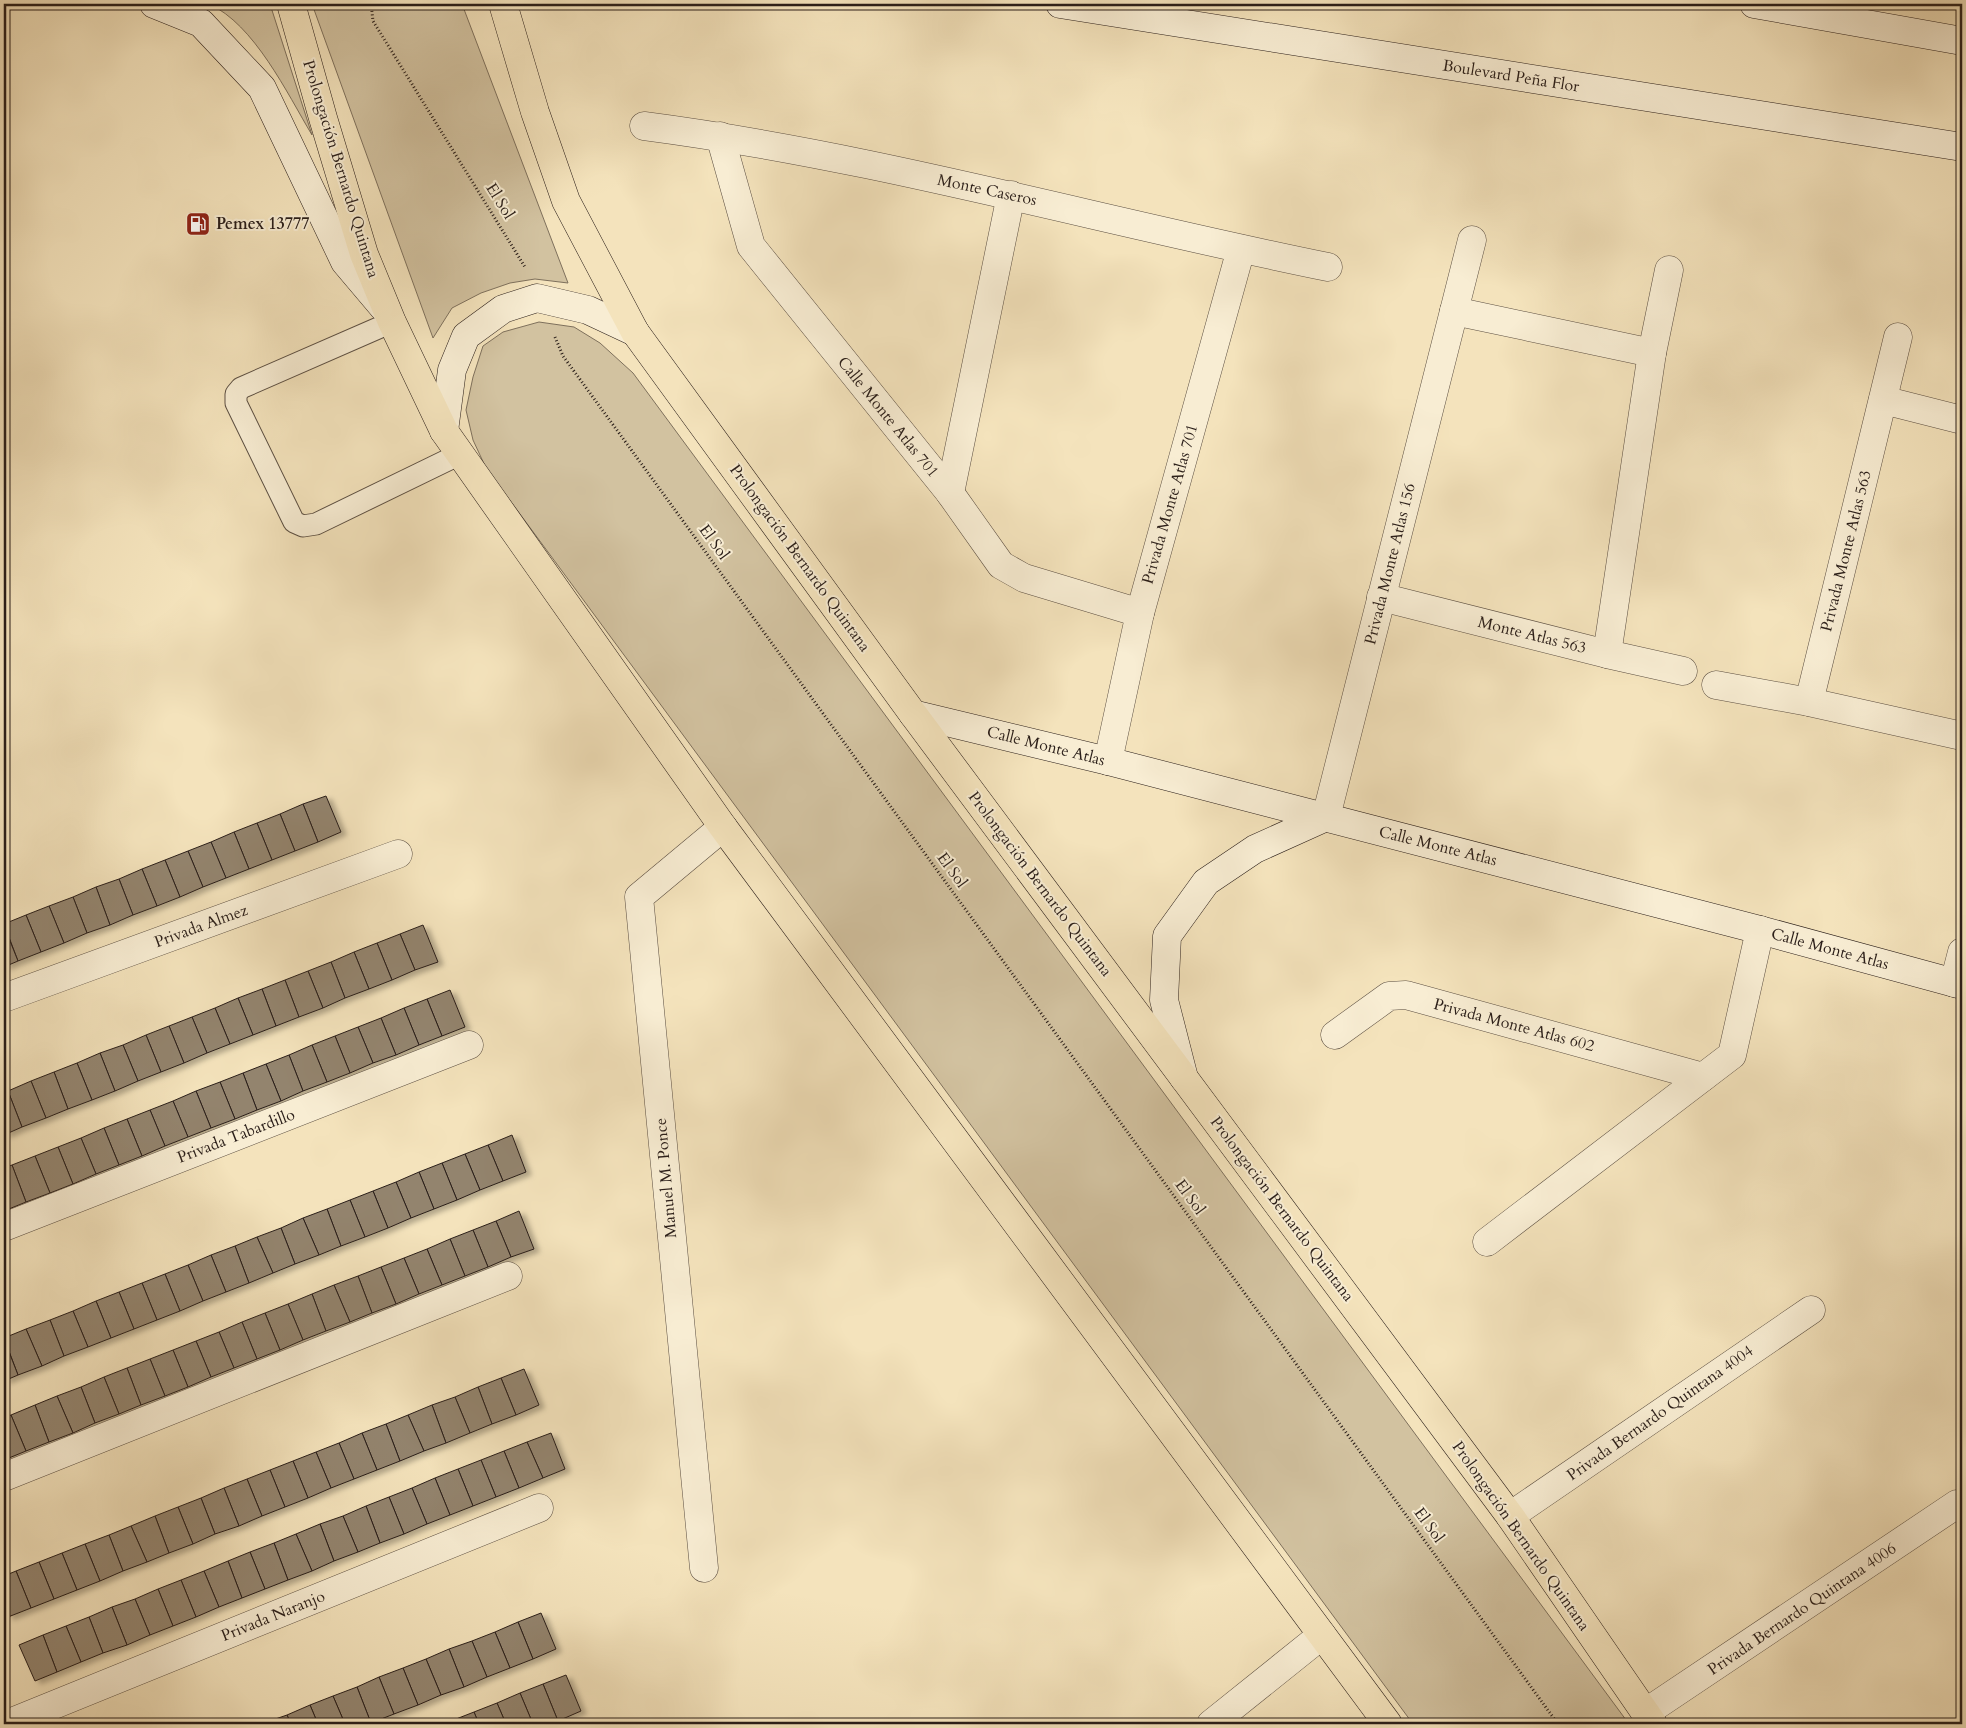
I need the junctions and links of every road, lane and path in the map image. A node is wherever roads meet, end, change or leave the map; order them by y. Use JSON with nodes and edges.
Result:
{"nodes":[{"id":1,"x":154,"y":4,"type":"edge"},
{"id":2,"x":291,"y":4,"type":"edge"},
{"id":3,"x":371,"y":4,"type":"edge"},
{"id":4,"x":503,"y":4,"type":"edge"},
{"id":5,"x":1060,"y":4,"type":"edge"},
{"id":6,"x":1754,"y":4,"type":"edge"},
{"id":7,"x":1962,"y":41,"type":"edge"},
{"id":8,"x":644,"y":126,"type":"dead end"},
{"id":9,"x":720,"y":136,"type":"junction"},
{"id":10,"x":1962,"y":147,"type":"edge"},
{"id":11,"x":1011,"y":195,"type":"junction"},
{"id":12,"x":1472,"y":240,"type":"dead end"},
{"id":13,"x":1241,"y":249,"type":"junction"},
{"id":14,"x":1328,"y":267,"type":"dead end"},
{"id":15,"x":1669,"y":270,"type":"dead end"},
{"id":16,"x":537,"y":298,"type":"junction"},
{"id":17,"x":1454,"y":310,"type":"junction"},
{"id":18,"x":390,"y":318,"type":"junction"},
{"id":19,"x":635,"y":332,"type":"junction"},
{"id":20,"x":1898,"y":337,"type":"dead end"},
{"id":21,"x":1652,"y":353,"type":"junction"},
{"id":22,"x":1883,"y":400,"type":"junction"},
{"id":23,"x":1962,"y":420,"type":"edge"},
{"id":24,"x":444,"y":431,"type":"junction"},
{"id":25,"x":460,"y":454,"type":"junction"},
{"id":26,"x":950,"y":493,"type":"junction"},
{"id":27,"x":1381,"y":597,"type":"junction"},
{"id":28,"x":1140,"y":613,"type":"junction"},
{"id":29,"x":1607,"y":654,"type":"junction"},
{"id":30,"x":1683,"y":670,"type":"dead end"},
{"id":31,"x":1716,"y":685,"type":"dead end"},
{"id":32,"x":1809,"y":702,"type":"junction"},
{"id":33,"x":913,"y":714,"type":"junction"},
{"id":34,"x":1962,"y":736,"type":"edge"},
{"id":35,"x":1108,"y":761,"type":"junction"},
{"id":36,"x":1326,"y":817,"type":"junction"},
{"id":37,"x":723,"y":827,"type":"junction"},
{"id":38,"x":398,"y":854,"type":"dead end"},
{"id":39,"x":1760,"y":930,"type":"junction"},
{"id":40,"x":1962,"y":952,"type":"edge"},
{"id":41,"x":1958,"y":984,"type":"edge"},
{"id":42,"x":4,"y":998,"type":"edge"},
{"id":43,"x":1335,"y":1035,"type":"dead end"},
{"id":44,"x":469,"y":1045,"type":"dead end"},
{"id":45,"x":1703,"y":1077,"type":"junction"},
{"id":46,"x":1184,"y":1078,"type":"junction"},
{"id":47,"x":4,"y":1227,"type":"edge"},
{"id":48,"x":1487,"y":1242,"type":"dead end"},
{"id":49,"x":508,"y":1276,"type":"dead end"},
{"id":50,"x":1810,"y":1310,"type":"dead end"},
{"id":51,"x":4,"y":1477,"type":"edge"},
{"id":52,"x":1958,"y":1504,"type":"dead end"},
{"id":53,"x":538,"y":1508,"type":"dead end"},
{"id":54,"x":1510,"y":1516,"type":"junction"},
{"id":55,"x":704,"y":1568,"type":"dead end"},
{"id":56,"x":1322,"y":1635,"type":"junction"},
{"id":57,"x":1649,"y":1719,"type":"edge"},
{"id":58,"x":7,"y":1724,"type":"edge"},
{"id":59,"x":1211,"y":1724,"type":"edge"},
{"id":60,"x":1388,"y":1724,"type":"edge"},
{"id":61,"x":1558,"y":1724,"type":"edge"}],
"edges":[{"from":1,"to":18,"type":"street"},
{"from":2,"to":18,"type":"main road","name":"Prolongación Bernardo Quintana"},
{"from":3,"to":16,"type":"path","name":"El Sol"},
{"from":4,"to":19,"type":"main road","name":"Prolongación Bernardo Quintana"},
{"from":5,"to":10,"type":"street","name":"Boulevard Peña Flor"},
{"from":6,"to":7,"type":"street"},
{"from":8,"to":9,"type":"street","name":"Monte Caseros"},
{"from":9,"to":11,"type":"street","name":"Monte Caseros"},
{"from":9,"to":26,"type":"street","name":"Calle Monte Atlas 701"},
{"from":11,"to":13,"type":"street","name":"Monte Caseros"},
{"from":11,"to":26,"type":"street"},
{"from":12,"to":17,"type":"street","name":"Privada Monte Atlas 156"},
{"from":13,"to":14,"type":"street","name":"Monte Caseros"},
{"from":13,"to":28,"type":"street","name":"Privada Monte Atlas 701"},
{"from":15,"to":21,"type":"street"},
{"from":16,"to":19,"type":"street"},
{"from":16,"to":24,"type":"street"},
{"from":16,"to":61,"type":"path","name":"El Sol"},
{"from":17,"to":21,"type":"street"},
{"from":17,"to":27,"type":"street","name":"Privada Monte Atlas 156"},
{"from":18,"to":24,"type":"main road","name":"Prolongación Bernardo Quintana"},
{"from":18,"to":25,"type":"lane"},
{"from":19,"to":33,"type":"main road","name":"Prolongación Bernardo Quintana"},
{"from":20,"to":22,"type":"street","name":"Privada Monte Atlas 563"},
{"from":21,"to":29,"type":"street"},
{"from":22,"to":23,"type":"street"},
{"from":22,"to":32,"type":"street","name":"Privada Monte Atlas 563"},
{"from":24,"to":25,"type":"main road","name":"Prolongación Bernardo Quintana"},
{"from":25,"to":37,"type":"main road","name":"Prolongación Bernardo Quintana"},
{"from":26,"to":28,"type":"street","name":"Calle Monte Atlas 701"},
{"from":27,"to":29,"type":"street","name":"Monte Atlas 563"},
{"from":27,"to":36,"type":"street","name":"Privada Monte Atlas 156"},
{"from":28,"to":35,"type":"street","name":"Privada Monte Atlas 701"},
{"from":29,"to":30,"type":"street","name":"Monte Atlas 563"},
{"from":31,"to":32,"type":"street"},
{"from":32,"to":34,"type":"street"},
{"from":33,"to":35,"type":"street","name":"Calle Monte Atlas"},
{"from":33,"to":46,"type":"main road","name":"Prolongación Bernardo Quintana"},
{"from":35,"to":36,"type":"street","name":"Calle Monte Atlas"},
{"from":36,"to":39,"type":"street","name":"Calle Monte Atlas"},
{"from":36,"to":46,"type":"street"},
{"from":37,"to":55,"type":"street","name":"Manuel M. Ponce"},
{"from":37,"to":56,"type":"main road","name":"Prolongación Bernardo Quintana"},
{"from":38,"to":42,"type":"street","name":"Privada Almez"},
{"from":39,"to":41,"type":"street","name":"Calle Monte Atlas"},
{"from":39,"to":45,"type":"street"},
{"from":40,"to":41,"type":"street"},
{"from":43,"to":45,"type":"street","name":"Privada Monte Atlas 602"},
{"from":44,"to":47,"type":"street","name":"Privada Tabardillo"},
{"from":45,"to":48,"type":"street"},
{"from":46,"to":54,"type":"main road","name":"Prolongación Bernardo Quintana"},
{"from":49,"to":51,"type":"street"},
{"from":50,"to":54,"type":"street","name":"Privada Bernardo Quintana 4004"},
{"from":52,"to":57,"type":"street","name":"Privada Bernardo Quintana 4006"},
{"from":53,"to":58,"type":"street","name":"Privada Naranjo"},
{"from":54,"to":57,"type":"main road","name":"Prolongación Bernardo Quintana"},
{"from":56,"to":59,"type":"street"},
{"from":56,"to":60,"type":"main road","name":"Prolongación Bernardo Quintana"}]}
